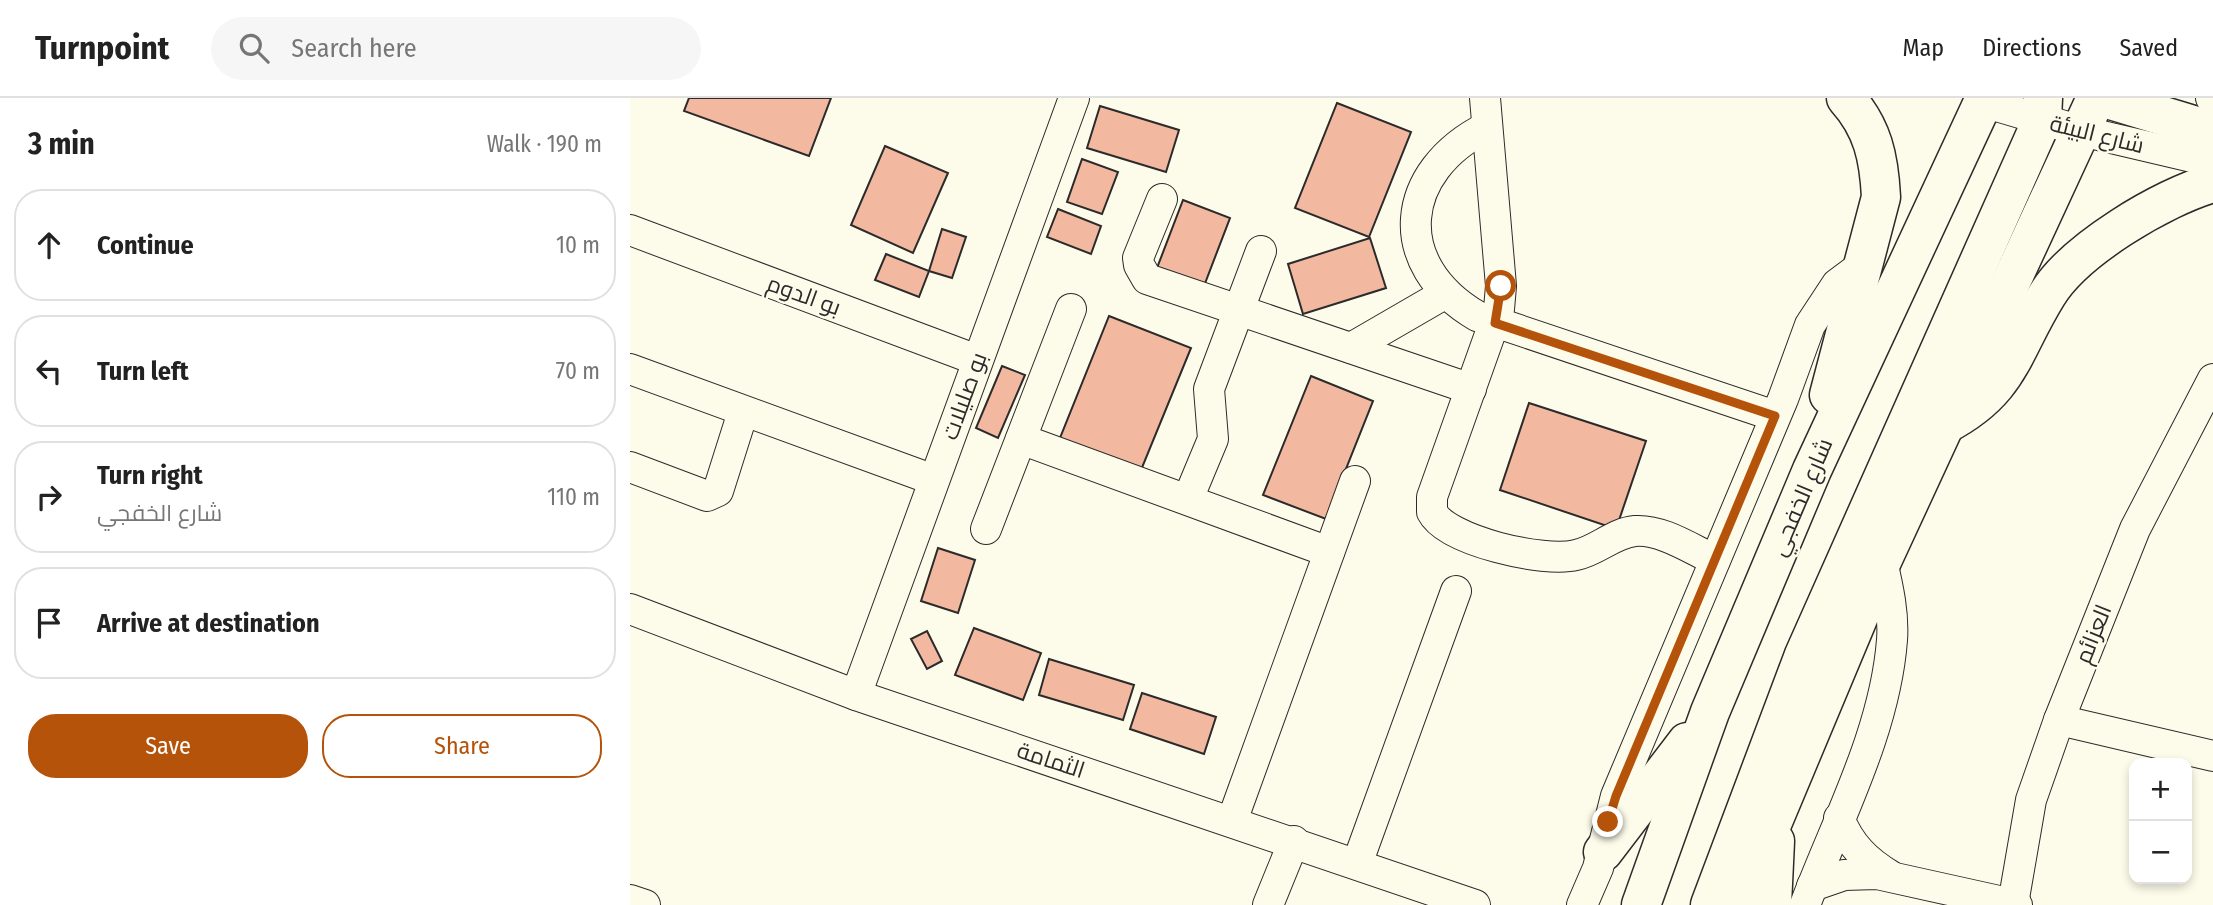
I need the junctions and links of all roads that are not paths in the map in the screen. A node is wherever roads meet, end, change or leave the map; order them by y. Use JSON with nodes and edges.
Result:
{"nodes":[{"id":1,"x":1074,"y":98,"type":"edge"},
{"id":2,"x":1846,"y":98,"type":"edge"},
{"id":3,"x":2104,"y":98,"type":"edge"},
{"id":4,"x":1986,"y":99,"type":"edge"},
{"id":5,"x":2049,"y":105,"type":"edge"},
{"id":6,"x":1486,"y":112,"type":"edge"},
{"id":7,"x":2089,"y":114,"type":"edge"},
{"id":8,"x":2213,"y":131,"type":"edge"},
{"id":9,"x":2213,"y":162,"type":"edge"},
{"id":10,"x":2213,"y":183,"type":"edge"},
{"id":11,"x":1162,"y":199,"type":"dead end"},
{"id":12,"x":630,"y":230,"type":"edge"},
{"id":13,"x":1261,"y":251,"type":"dead end"},
{"id":14,"x":1864,"y":264,"type":"junction"},
{"id":15,"x":1446,"y":293,"type":"junction"},
{"id":16,"x":1071,"y":309,"type":"dead end"},
{"id":17,"x":1238,"y":310,"type":"junction"},
{"id":18,"x":1495,"y":323,"type":"junction"},
{"id":19,"x":1351,"y":348,"type":"junction"},
{"id":20,"x":977,"y":360,"type":"junction"},
{"id":21,"x":630,"y":369,"type":"edge"},
{"id":22,"x":2213,"y":379,"type":"edge"},
{"id":23,"x":1471,"y":388,"type":"junction"},
{"id":24,"x":743,"y":412,"type":"junction"},
{"id":25,"x":1775,"y":416,"type":"junction"},
{"id":26,"x":1944,"y":425,"type":"junction"},
{"id":27,"x":1021,"y":439,"type":"junction"},
{"id":28,"x":630,"y":467,"type":"edge"},
{"id":29,"x":1812,"y":470,"type":"junction"},
{"id":30,"x":934,"y":480,"type":"junction"},
{"id":31,"x":1355,"y":481,"type":"dead end"},
{"id":32,"x":1188,"y":499,"type":"junction"},
{"id":33,"x":986,"y":529,"type":"dead end"},
{"id":34,"x":1329,"y":552,"type":"junction"},
{"id":35,"x":1715,"y":559,"type":"junction"},
{"id":36,"x":1882,"y":561,"type":"junction"},
{"id":37,"x":1456,"y":591,"type":"dead end"},
{"id":38,"x":630,"y":609,"type":"edge"},
{"id":39,"x":856,"y":695,"type":"junction"},
{"id":40,"x":1710,"y":712,"type":"junction"},
{"id":41,"x":2059,"y":720,"type":"junction"},
{"id":42,"x":2213,"y":756,"type":"edge"},
{"id":43,"x":1776,"y":816,"type":"junction"},
{"id":44,"x":1839,"y":818,"type":"junction"},
{"id":45,"x":1232,"y":821,"type":"junction"},
{"id":46,"x":1294,"y":841,"type":"junction"},
{"id":47,"x":1603,"y":852,"type":"junction"},
{"id":48,"x":1357,"y":864,"type":"junction"},
{"id":49,"x":1894,"y":877,"type":"junction"},
{"id":50,"x":1808,"y":895,"type":"edge"},
{"id":51,"x":630,"y":900,"type":"edge"},
{"id":52,"x":645,"y":905,"type":"edge"},
{"id":53,"x":1268,"y":905,"type":"edge"},
{"id":54,"x":1475,"y":905,"type":"edge"},
{"id":55,"x":1582,"y":905,"type":"edge"},
{"id":56,"x":1641,"y":905,"type":"edge"},
{"id":57,"x":1710,"y":905,"type":"edge"},
{"id":58,"x":1738,"y":905,"type":"edge"},
{"id":59,"x":1772,"y":905,"type":"edge"},
{"id":60,"x":2015,"y":905,"type":"edge"}],
"edges":[{"from":1,"to":20,"type":"street","name":"بو صليلات"},
{"from":2,"to":14,"type":"highway"},
{"from":3,"to":8,"type":"highway"},
{"from":4,"to":5,"type":"street","name":"شارع البيئة"},
{"from":4,"to":29,"type":"highway","name":"شارع الخفجي"},
{"from":5,"to":7,"type":"highway"},
{"from":5,"to":57,"type":"highway"},
{"from":6,"to":15,"type":"street"},
{"from":6,"to":18,"type":"street"},
{"from":7,"to":9,"type":"street","name":"شارع البيئة"},
{"from":7,"to":26,"type":"highway"},
{"from":10,"to":26,"type":"highway"},
{"from":11,"to":17,"type":"street"},
{"from":12,"to":20,"type":"street","name":"بو الدوم"},
{"from":13,"to":17,"type":"street"},
{"from":14,"to":25,"type":"street"},
{"from":14,"to":29,"type":"highway"},
{"from":15,"to":18,"type":"street"},
{"from":15,"to":19,"type":"street"},
{"from":16,"to":27,"type":"street"},
{"from":17,"to":19,"type":"street"},
{"from":17,"to":32,"type":"street"},
{"from":18,"to":23,"type":"street"},
{"from":18,"to":25,"type":"street"},
{"from":19,"to":23,"type":"street"},
{"from":20,"to":30,"type":"street","name":"بو صليلات"},
{"from":21,"to":24,"type":"street"},
{"from":22,"to":41,"type":"street","name":"العزائم"},
{"from":23,"to":35,"type":"street"},
{"from":24,"to":28,"type":"street"},
{"from":24,"to":30,"type":"street"},
{"from":25,"to":35,"type":"street"},
{"from":26,"to":36,"type":"highway"},
{"from":27,"to":32,"type":"street"},
{"from":27,"to":33,"type":"street"},
{"from":29,"to":40,"type":"highway","name":"شارع الخفجي"},
{"from":30,"to":39,"type":"street","name":"بو صليلات"},
{"from":31,"to":34,"type":"street"},
{"from":32,"to":34,"type":"street"},
{"from":34,"to":45,"type":"street"},
{"from":35,"to":47,"type":"street"},
{"from":36,"to":43,"type":"highway"},
{"from":36,"to":44,"type":"street"},
{"from":37,"to":48,"type":"street"},
{"from":38,"to":39,"type":"street","name":"الثمامة"},
{"from":39,"to":45,"type":"street","name":"الثمامة"},
{"from":40,"to":47,"type":"highway"},
{"from":40,"to":56,"type":"highway","name":"شارع الخفجي"},
{"from":41,"to":42,"type":"street"},
{"from":41,"to":60,"type":"street","name":"العزائم"},
{"from":43,"to":58,"type":"highway"},
{"from":43,"to":59,"type":"highway"},
{"from":44,"to":49,"type":"street"},
{"from":44,"to":50,"type":"street"},
{"from":45,"to":46,"type":"street","name":"الثمامة"},
{"from":46,"to":48,"type":"street","name":"الثمامة"},
{"from":46,"to":53,"type":"street"},
{"from":47,"to":55,"type":"street"},
{"from":48,"to":54,"type":"street","name":"الثمامة"},
{"from":49,"to":50,"type":"street"},
{"from":49,"to":60,"type":"street"},
{"from":51,"to":52,"type":"street"}]}
